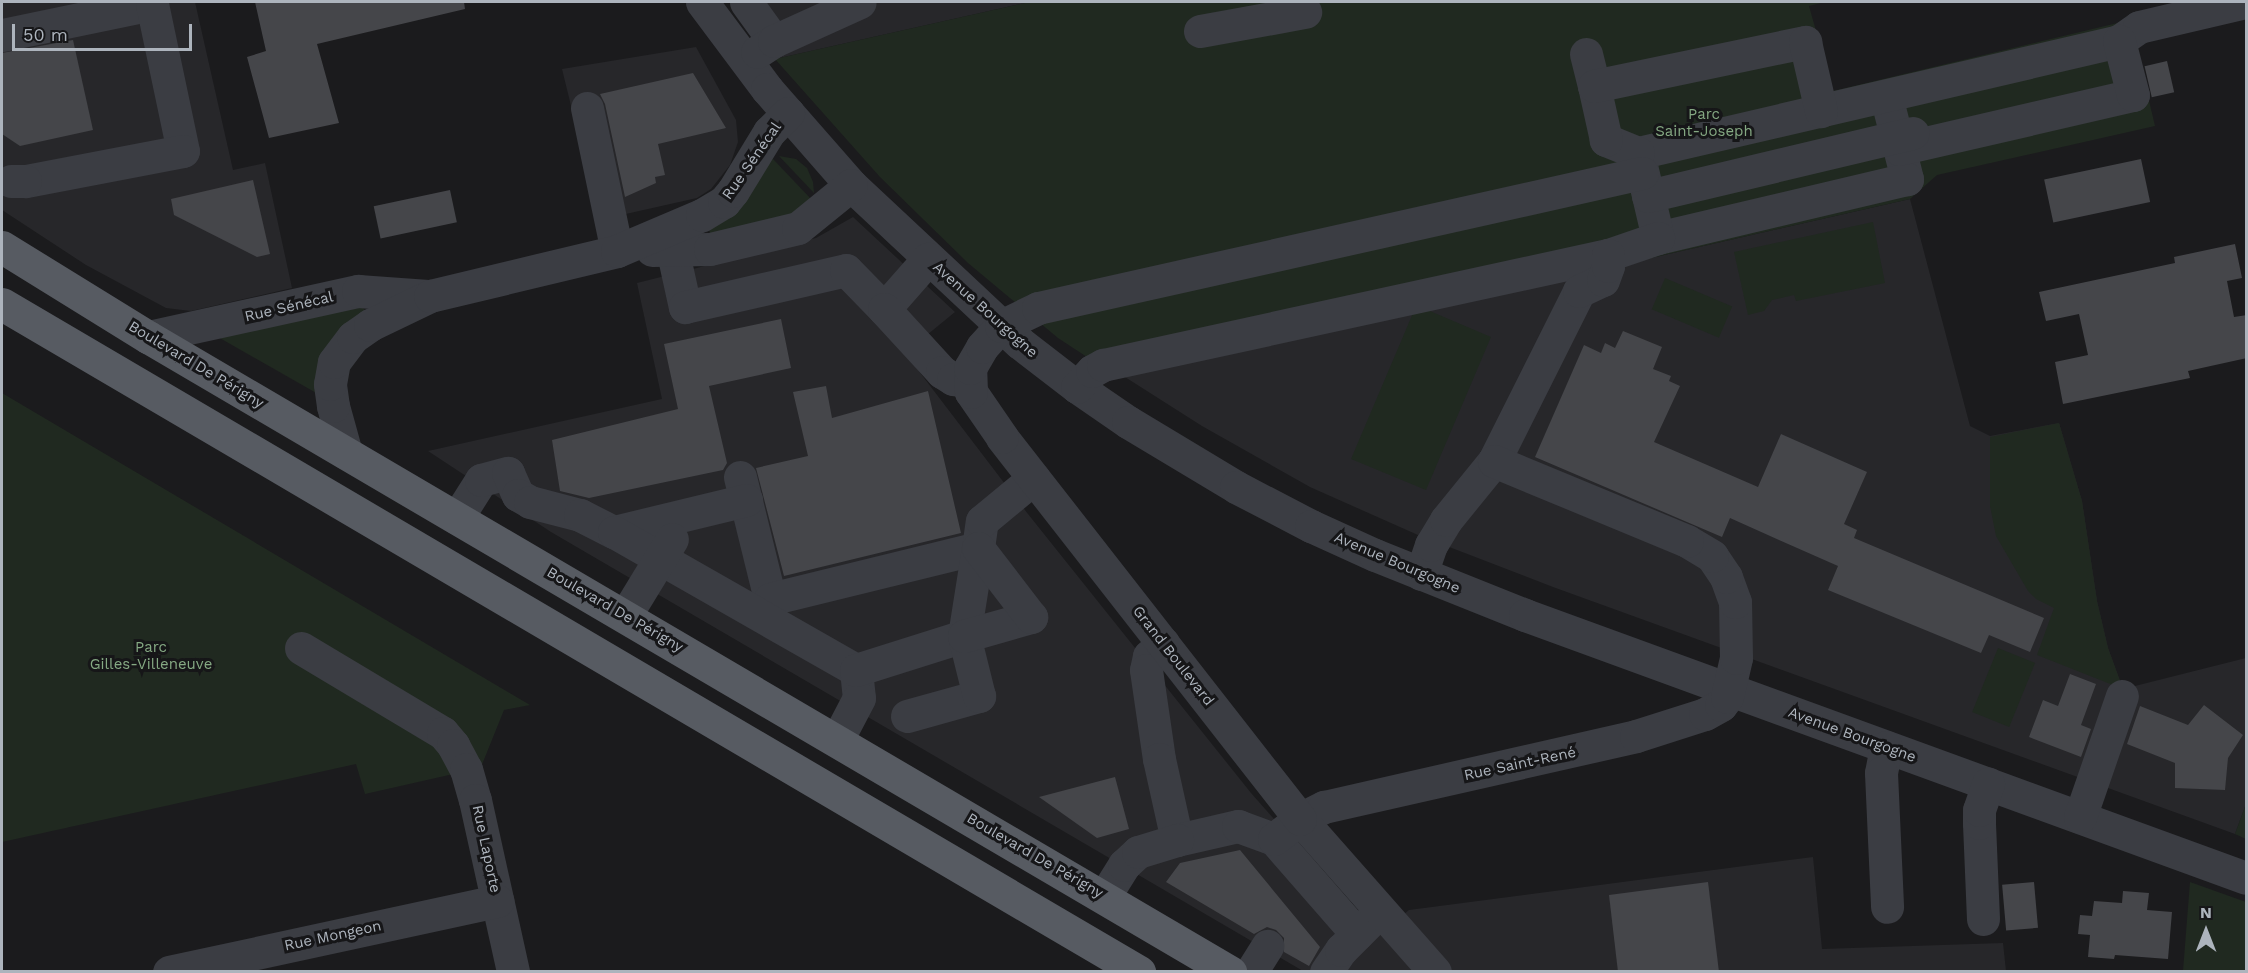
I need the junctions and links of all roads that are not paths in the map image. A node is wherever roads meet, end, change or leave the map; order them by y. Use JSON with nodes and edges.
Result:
{"nodes":[{"id":1,"x":702,"y":2,"type":"edge"},
{"id":2,"x":746,"y":2,"type":"edge"},
{"id":3,"x":860,"y":2,"type":"edge"},
{"id":4,"x":2247,"y":2,"type":"edge"},
{"id":5,"x":1305,"y":12,"type":"dead end"},
{"id":6,"x":1200,"y":31,"type":"dead end"},
{"id":7,"x":2129,"y":34,"type":"junction"},
{"id":8,"x":2,"y":35,"type":"edge"},
{"id":9,"x":774,"y":41,"type":"junction"},
{"id":10,"x":1586,"y":54,"type":"dead end"},
{"id":11,"x":745,"y":60,"type":"junction"},
{"id":12,"x":1594,"y":86,"type":"junction"},
{"id":13,"x":1895,"y":94,"type":"junction"},
{"id":14,"x":587,"y":108,"type":"dead end"},
{"id":15,"x":1821,"y":111,"type":"junction"},
{"id":16,"x":788,"y":113,"type":"junction"},
{"id":17,"x":1906,"y":141,"type":"junction"},
{"id":18,"x":1643,"y":174,"type":"junction"},
{"id":19,"x":5,"y":182,"type":"edge"},
{"id":20,"x":851,"y":185,"type":"junction"},
{"id":21,"x":1658,"y":238,"type":"junction"},
{"id":22,"x":670,"y":240,"type":"junction"},
{"id":23,"x":2,"y":247,"type":"edge"},
{"id":24,"x":617,"y":251,"type":"junction"},
{"id":25,"x":1608,"y":255,"type":"junction"},
{"id":26,"x":928,"y":259,"type":"junction"},
{"id":27,"x":430,"y":296,"type":"junction"},
{"id":28,"x":2,"y":304,"type":"edge"},
{"id":29,"x":884,"y":309,"type":"junction"},
{"id":30,"x":1001,"y":326,"type":"junction"},
{"id":31,"x":148,"y":337,"type":"junction"},
{"id":32,"x":969,"y":381,"type":"junction"},
{"id":33,"x":1077,"y":387,"type":"junction"},
{"id":34,"x":346,"y":453,"type":"junction"},
{"id":35,"x":1494,"y":461,"type":"junction"},
{"id":36,"x":1034,"y":478,"type":"junction"},
{"id":37,"x":687,"y":515,"type":"junction"},
{"id":38,"x":457,"y":518,"type":"junction"},
{"id":39,"x":614,"y":532,"type":"junction"},
{"id":40,"x":978,"y":548,"type":"junction"},
{"id":41,"x":661,"y":557,"type":"junction"},
{"id":42,"x":1421,"y":574,"type":"junction"},
{"id":43,"x":765,"y":607,"type":"junction"},
{"id":44,"x":625,"y":616,"type":"junction"},
{"id":45,"x":964,"y":636,"type":"junction"},
{"id":46,"x":1164,"y":644,"type":"junction"},
{"id":47,"x":301,"y":648,"type":"dead end"},
{"id":48,"x":856,"y":670,"type":"junction"},
{"id":49,"x":1730,"y":691,"type":"junction"},
{"id":50,"x":2122,"y":696,"type":"dead end"},
{"id":51,"x":907,"y":717,"type":"dead end"},
{"id":52,"x":837,"y":740,"type":"junction"},
{"id":53,"x":1886,"y":747,"type":"junction"},
{"id":54,"x":1989,"y":784,"type":"junction"},
{"id":55,"x":2080,"y":817,"type":"junction"},
{"id":56,"x":1300,"y":819,"type":"junction"},
{"id":57,"x":1274,"y":839,"type":"junction"},
{"id":58,"x":1177,"y":840,"type":"junction"},
{"id":59,"x":2247,"y":878,"type":"edge"},
{"id":60,"x":1104,"y":897,"type":"junction"},
{"id":61,"x":497,"y":901,"type":"junction"},
{"id":62,"x":1887,"y":908,"type":"dead end"},
{"id":63,"x":1381,"y":910,"type":"junction"},
{"id":64,"x":1983,"y":919,"type":"dead end"},
{"id":65,"x":1357,"y":934,"type":"junction"},
{"id":66,"x":169,"y":972,"type":"edge"},
{"id":67,"x":513,"y":972,"type":"edge"},
{"id":68,"x":1139,"y":972,"type":"edge"},
{"id":69,"x":1230,"y":972,"type":"edge"},
{"id":70,"x":1326,"y":972,"type":"edge"},
{"id":71,"x":1435,"y":972,"type":"edge"}],
"edges":[{"from":1,"to":11,"type":"street","name":"Avenue Bourgogne"},
{"from":2,"to":9,"type":"street"},
{"from":3,"to":9,"type":"street"},
{"from":4,"to":7,"type":"street"},
{"from":5,"to":6,"type":"street"},
{"from":7,"to":13,"type":"street"},
{"from":7,"to":17,"type":"street"},
{"from":8,"to":19,"type":"street"},
{"from":9,"to":11,"type":"street"},
{"from":10,"to":12,"type":"street"},
{"from":11,"to":16,"type":"street","name":"Avenue Bourgogne"},
{"from":12,"to":15,"type":"street"},
{"from":12,"to":18,"type":"street"},
{"from":13,"to":15,"type":"street"},
{"from":13,"to":17,"type":"street"},
{"from":14,"to":24,"type":"street"},
{"from":15,"to":18,"type":"street"},
{"from":16,"to":20,"type":"street","name":"Avenue Bourgogne"},
{"from":16,"to":22,"type":"street","name":"Rue Sénécal"},
{"from":17,"to":18,"type":"street"},
{"from":17,"to":21,"type":"street"},
{"from":18,"to":21,"type":"street"},
{"from":18,"to":30,"type":"street"},
{"from":20,"to":22,"type":"street","name":"Rue Sénécal"},
{"from":20,"to":26,"type":"street","name":"Avenue Bourgogne"},
{"from":21,"to":25,"type":"street"},
{"from":22,"to":24,"type":"street","name":"Rue Sénécal"},
{"from":22,"to":29,"type":"street"},
{"from":23,"to":31,"type":"main road","name":"Boulevard De Périgny"},
{"from":24,"to":27,"type":"street","name":"Rue Sénécal"},
{"from":25,"to":33,"type":"street"},
{"from":25,"to":35,"type":"street"},
{"from":26,"to":29,"type":"street"},
{"from":26,"to":30,"type":"street","name":"Avenue Bourgogne"},
{"from":27,"to":31,"type":"street","name":"Rue Sénécal"},
{"from":27,"to":34,"type":"street","name":"Rue Sénécal"},
{"from":28,"to":68,"type":"main road"},
{"from":29,"to":32,"type":"street"},
{"from":30,"to":32,"type":"street"},
{"from":30,"to":33,"type":"street","name":"Avenue Bourgogne"},
{"from":31,"to":34,"type":"main road","name":"Boulevard De Périgny"},
{"from":32,"to":36,"type":"street","name":"Grand Boulevard"},
{"from":33,"to":42,"type":"street","name":"Avenue Bourgogne"},
{"from":34,"to":38,"type":"main road","name":"Boulevard De Périgny"},
{"from":35,"to":42,"type":"street"},
{"from":35,"to":49,"type":"street"},
{"from":36,"to":40,"type":"street"},
{"from":36,"to":46,"type":"street","name":"Grand Boulevard"},
{"from":37,"to":39,"type":"street"},
{"from":37,"to":41,"type":"street"},
{"from":37,"to":43,"type":"street"},
{"from":38,"to":39,"type":"street"},
{"from":38,"to":44,"type":"main road","name":"Boulevard De Périgny"},
{"from":39,"to":41,"type":"street"},
{"from":40,"to":43,"type":"street"},
{"from":40,"to":45,"type":"street"},
{"from":40,"to":45,"type":"street"},
{"from":41,"to":43,"type":"street"},
{"from":41,"to":44,"type":"street"},
{"from":42,"to":49,"type":"street","name":"Avenue Bourgogne"},
{"from":43,"to":48,"type":"street"},
{"from":44,"to":52,"type":"main road","name":"Boulevard De Périgny"},
{"from":45,"to":48,"type":"street"},
{"from":45,"to":51,"type":"street"},
{"from":46,"to":56,"type":"street","name":"Grand Boulevard"},
{"from":46,"to":58,"type":"street"},
{"from":47,"to":61,"type":"street","name":"Rue Laporte"},
{"from":48,"to":52,"type":"street"},
{"from":49,"to":53,"type":"street","name":"Avenue Bourgogne"},
{"from":49,"to":56,"type":"street","name":"Rue Saint-René"},
{"from":50,"to":55,"type":"street"},
{"from":52,"to":60,"type":"main road","name":"Boulevard De Périgny"},
{"from":53,"to":54,"type":"street","name":"Avenue Bourgogne"},
{"from":53,"to":62,"type":"street"},
{"from":54,"to":55,"type":"street","name":"Avenue Bourgogne"},
{"from":54,"to":64,"type":"street"},
{"from":55,"to":59,"type":"street","name":"Avenue Bourgogne"},
{"from":56,"to":57,"type":"street","name":"Rue Saint-René"},
{"from":56,"to":63,"type":"street","name":"Grand Boulevard"},
{"from":57,"to":58,"type":"street"},
{"from":57,"to":65,"type":"street"},
{"from":58,"to":60,"type":"street"},
{"from":60,"to":69,"type":"main road","name":"Boulevard De Périgny"},
{"from":61,"to":66,"type":"street","name":"Rue Mongeon"},
{"from":61,"to":67,"type":"street","name":"Rue Laporte"},
{"from":63,"to":65,"type":"street"},
{"from":63,"to":71,"type":"street","name":"Grand Boulevard"},
{"from":65,"to":70,"type":"street"}]}
